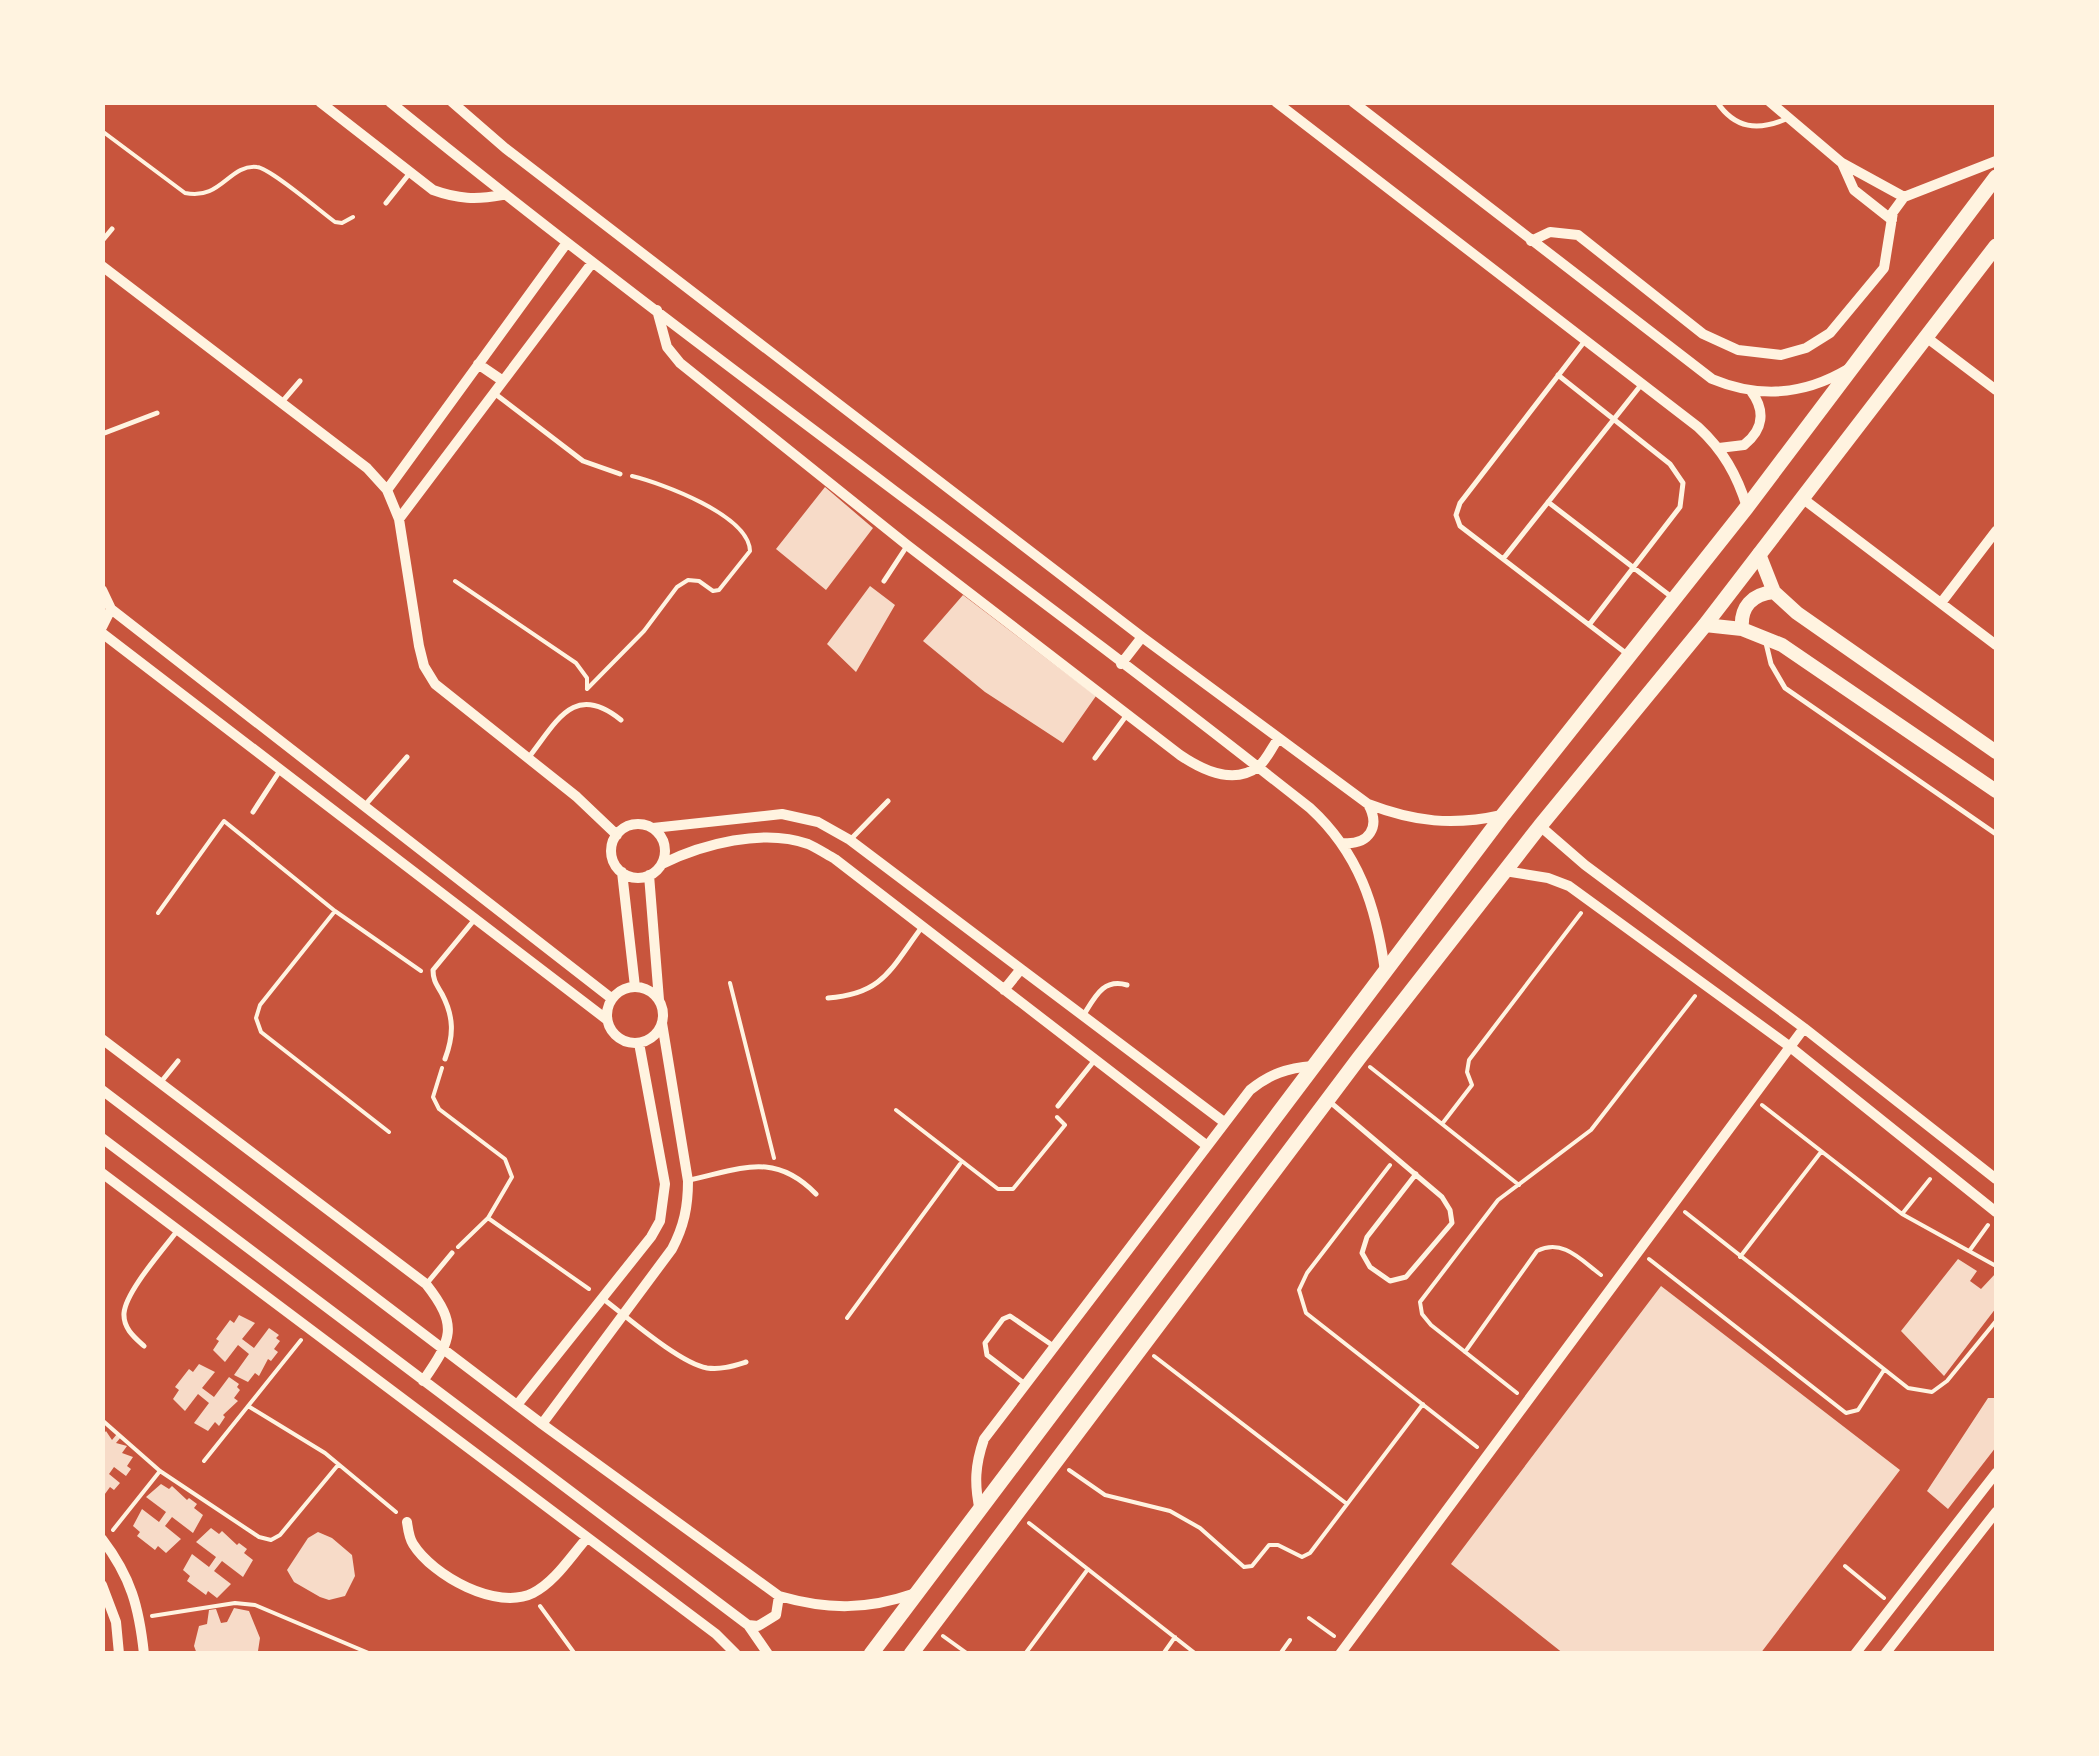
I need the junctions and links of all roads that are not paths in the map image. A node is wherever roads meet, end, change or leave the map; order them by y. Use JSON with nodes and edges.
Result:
{"nodes":[{"id":1,"x":320,"y":102,"type":"edge"},
{"id":2,"x":390,"y":102,"type":"edge"},
{"id":3,"x":452,"y":102,"type":"edge"},
{"id":4,"x":1276,"y":102,"type":"edge"},
{"id":5,"x":1353,"y":102,"type":"edge"},
{"id":6,"x":1717,"y":102,"type":"edge"},
{"id":7,"x":1770,"y":102,"type":"edge"},
{"id":8,"x":1786,"y":118,"type":"junction"},
{"id":9,"x":1996,"y":161,"type":"edge"},
{"id":10,"x":1842,"y":163,"type":"junction"},
{"id":11,"x":411,"y":172,"type":"junction"},
{"id":12,"x":1996,"y":176,"type":"edge"},
{"id":13,"x":502,"y":195,"type":"junction"},
{"id":14,"x":1904,"y":198,"type":"junction"},
{"id":15,"x":386,"y":203,"type":"dead end"},
{"id":16,"x":1892,"y":220,"type":"junction"},
{"id":17,"x":112,"y":229,"type":"dead end"},
{"id":18,"x":102,"y":241,"type":"edge"},
{"id":19,"x":1531,"y":241,"type":"junction"},
{"id":20,"x":566,"y":244,"type":"junction"},
{"id":21,"x":1996,"y":246,"type":"edge"},
{"id":22,"x":592,"y":263,"type":"junction"},
{"id":23,"x":102,"y":266,"type":"edge"},
{"id":24,"x":657,"y":309,"type":"junction"},
{"id":25,"x":1926,"y":337,"type":"junction"},
{"id":26,"x":1586,"y":339,"type":"junction"},
{"id":27,"x":478,"y":364,"type":"junction"},
{"id":28,"x":1849,"y":369,"type":"junction"},
{"id":29,"x":1558,"y":375,"type":"junction"},
{"id":30,"x":300,"y":381,"type":"dead end"},
{"id":31,"x":503,"y":381,"type":"junction"},
{"id":32,"x":1642,"y":384,"type":"junction"},
{"id":33,"x":1996,"y":390,"type":"edge"},
{"id":34,"x":494,"y":392,"type":"junction"},
{"id":35,"x":1750,"y":392,"type":"junction"},
{"id":36,"x":282,"y":403,"type":"junction"},
{"id":37,"x":157,"y":413,"type":"dead end"},
{"id":38,"x":1614,"y":420,"type":"junction"},
{"id":39,"x":102,"y":434,"type":"edge"},
{"id":40,"x":1719,"y":448,"type":"junction"},
{"id":41,"x":620,"y":474,"type":"road end"},
{"id":42,"x":387,"y":490,"type":"junction"},
{"id":43,"x":1802,"y":498,"type":"junction"},
{"id":44,"x":1548,"y":502,"type":"junction"},
{"id":45,"x":1747,"y":507,"type":"junction"},
{"id":46,"x":399,"y":519,"type":"junction"},
{"id":47,"x":1996,"y":530,"type":"edge"},
{"id":48,"x":907,"y":545,"type":"junction"},
{"id":49,"x":1759,"y":554,"type":"junction"},
{"id":50,"x":1503,"y":559,"type":"junction"},
{"id":51,"x":1633,"y":567,"type":"junction"},
{"id":52,"x":884,"y":581,"type":"dead end"},
{"id":53,"x":102,"y":590,"type":"edge"},
{"id":54,"x":1774,"y":592,"type":"junction"},
{"id":55,"x":1673,"y":598,"type":"junction"},
{"id":56,"x":1941,"y":603,"type":"junction"},
{"id":57,"x":111,"y":609,"type":"junction"},
{"id":58,"x":1589,"y":624,"type":"junction"},
{"id":59,"x":1705,"y":625,"type":"junction"},
{"id":60,"x":1742,"y":628,"type":"junction"},
{"id":61,"x":102,"y":630,"type":"edge"},
{"id":62,"x":1764,"y":636,"type":"junction"},
{"id":63,"x":1142,"y":638,"type":"junction"},
{"id":64,"x":1996,"y":645,"type":"edge"},
{"id":65,"x":1629,"y":655,"type":"junction"},
{"id":66,"x":1121,"y":664,"type":"junction"},
{"id":67,"x":1128,"y":715,"type":"junction"},
{"id":68,"x":621,"y":720,"type":"dead end"},
{"id":69,"x":1278,"y":740,"type":"junction"},
{"id":70,"x":1996,"y":752,"type":"edge"},
{"id":71,"x":407,"y":758,"type":"dead end"},
{"id":72,"x":1095,"y":758,"type":"dead end"},
{"id":73,"x":527,"y":759,"type":"junction"},
{"id":74,"x":1258,"y":767,"type":"junction"},
{"id":75,"x":281,"y":770,"type":"junction"},
{"id":76,"x":1996,"y":791,"type":"edge"},
{"id":77,"x":888,"y":801,"type":"dead end"},
{"id":78,"x":1368,"y":804,"type":"junction"},
{"id":79,"x":364,"y":806,"type":"junction"},
{"id":80,"x":254,"y":812,"type":"dead end"},
{"id":81,"x":1503,"y":814,"type":"junction"},
{"id":82,"x":1540,"y":826,"type":"junction"},
{"id":83,"x":653,"y":828,"type":"junction"},
{"id":84,"x":1996,"y":834,"type":"edge"},
{"id":85,"x":617,"y":835,"type":"junction"},
{"id":86,"x":850,"y":840,"type":"junction"},
{"id":87,"x":1343,"y":843,"type":"junction"},
{"id":88,"x":662,"y":864,"type":"junction"},
{"id":89,"x":1506,"y":870,"type":"junction"},
{"id":90,"x":622,"y":872,"type":"junction"},
{"id":91,"x":649,"y":875,"type":"junction"},
{"id":92,"x":475,"y":919,"type":"junction"},
{"id":93,"x":922,"y":927,"type":"junction"},
{"id":94,"x":1021,"y":969,"type":"junction"},
{"id":95,"x":1385,"y":971,"type":"junction"},
{"id":96,"x":1127,"y":985,"type":"dead end"},
{"id":97,"x":635,"y":987,"type":"junction"},
{"id":98,"x":1004,"y":990,"type":"junction"},
{"id":99,"x":612,"y":998,"type":"junction"},
{"id":100,"x":828,"y":998,"type":"dead end"},
{"id":101,"x":660,"y":1001,"type":"junction"},
{"id":102,"x":1083,"y":1016,"type":"junction"},
{"id":103,"x":606,"y":1018,"type":"junction"},
{"id":104,"x":662,"y":1023,"type":"junction"},
{"id":105,"x":1804,"y":1028,"type":"junction"},
{"id":106,"x":102,"y":1039,"type":"edge"},
{"id":107,"x":640,"y":1043,"type":"junction"},
{"id":108,"x":1789,"y":1046,"type":"junction"},
{"id":109,"x":445,"y":1059,"type":"road end"},
{"id":110,"x":1095,"y":1060,"type":"junction"},
{"id":111,"x":178,"y":1061,"type":"dead end"},
{"id":112,"x":1313,"y":1066,"type":"junction"},
{"id":113,"x":161,"y":1082,"type":"junction"},
{"id":114,"x":102,"y":1090,"type":"edge"},
{"id":115,"x":1328,"y":1100,"type":"junction"},
{"id":116,"x":1058,"y":1106,"type":"road end"},
{"id":117,"x":1224,"y":1122,"type":"junction"},
{"id":118,"x":102,"y":1138,"type":"edge"},
{"id":119,"x":1206,"y":1145,"type":"junction"},
{"id":120,"x":102,"y":1173,"type":"edge"},
{"id":121,"x":1416,"y":1174,"type":"junction"},
{"id":122,"x":1996,"y":1178,"type":"edge"},
{"id":123,"x":688,"y":1181,"type":"junction"},
{"id":124,"x":816,"y":1194,"type":"dead end"},
{"id":125,"x":1996,"y":1213,"type":"edge"},
{"id":126,"x":177,"y":1231,"type":"junction"},
{"id":127,"x":452,"y":1254,"type":"road end"},
{"id":128,"x":426,"y":1284,"type":"junction"},
{"id":129,"x":602,"y":1298,"type":"junction"},
{"id":130,"x":624,"y":1314,"type":"junction"},
{"id":131,"x":144,"y":1346,"type":"dead end"},
{"id":132,"x":1054,"y":1347,"type":"junction"},
{"id":133,"x":444,"y":1350,"type":"junction"},
{"id":134,"x":746,"y":1362,"type":"dead end"},
{"id":135,"x":423,"y":1380,"type":"junction"},
{"id":136,"x":1026,"y":1384,"type":"junction"},
{"id":137,"x":517,"y":1404,"type":"junction"},
{"id":138,"x":542,"y":1424,"type":"junction"},
{"id":139,"x":1996,"y":1472,"type":"edge"},
{"id":140,"x":980,"y":1511,"type":"junction"},
{"id":141,"x":1996,"y":1512,"type":"edge"},
{"id":142,"x":407,"y":1522,"type":"road end"},
{"id":143,"x":587,"y":1538,"type":"junction"},
{"id":144,"x":104,"y":1540,"type":"edge"},
{"id":145,"x":102,"y":1584,"type":"edge"},
{"id":146,"x":917,"y":1593,"type":"junction"},
{"id":147,"x":778,"y":1596,"type":"junction"},
{"id":148,"x":748,"y":1625,"type":"junction"},
{"id":149,"x":1343,"y":1650,"type":"edge"},
{"id":150,"x":119,"y":1654,"type":"edge"},
{"id":151,"x":144,"y":1654,"type":"edge"},
{"id":152,"x":736,"y":1654,"type":"edge"},
{"id":153,"x":768,"y":1654,"type":"edge"},
{"id":154,"x":871,"y":1654,"type":"edge"},
{"id":155,"x":911,"y":1654,"type":"edge"},
{"id":156,"x":1855,"y":1654,"type":"edge"},
{"id":157,"x":1885,"y":1654,"type":"edge"}],
"edges":[{"from":1,"to":11,"type":"street"},
{"from":2,"to":13,"type":"street"},
{"from":3,"to":63,"type":"street"},
{"from":4,"to":26,"type":"street"},
{"from":5,"to":19,"type":"street"},
{"from":6,"to":8,"type":"lane"},
{"from":7,"to":8,"type":"street"},
{"from":8,"to":10,"type":"street"},
{"from":9,"to":14,"type":"street"},
{"from":10,"to":14,"type":"street"},
{"from":10,"to":16,"type":"street"},
{"from":11,"to":13,"type":"street"},
{"from":11,"to":15,"type":"lane"},
{"from":12,"to":28,"type":"main road"},
{"from":13,"to":20,"type":"street"},
{"from":14,"to":16,"type":"street"},
{"from":16,"to":19,"type":"street"},
{"from":17,"to":18,"type":"lane"},
{"from":19,"to":35,"type":"street"},
{"from":20,"to":22,"type":"street"},
{"from":20,"to":27,"type":"street"},
{"from":21,"to":25,"type":"main road"},
{"from":22,"to":24,"type":"street"},
{"from":22,"to":31,"type":"street"},
{"from":23,"to":36,"type":"street"},
{"from":24,"to":48,"type":"street"},
{"from":24,"to":66,"type":"street"},
{"from":25,"to":33,"type":"street"},
{"from":25,"to":43,"type":"main road"},
{"from":26,"to":29,"type":"lane"},
{"from":26,"to":32,"type":"street"},
{"from":27,"to":31,"type":"street"},
{"from":27,"to":42,"type":"street"},
{"from":28,"to":35,"type":"street"},
{"from":28,"to":45,"type":"main road"},
{"from":29,"to":38,"type":"lane"},
{"from":29,"to":50,"type":"lane"},
{"from":30,"to":36,"type":"lane"},
{"from":31,"to":34,"type":"street"},
{"from":32,"to":38,"type":"lane"},
{"from":32,"to":40,"type":"street"},
{"from":34,"to":41,"type":"lane"},
{"from":34,"to":46,"type":"street"},
{"from":35,"to":40,"type":"street"},
{"from":36,"to":42,"type":"street"},
{"from":37,"to":39,"type":"lane"},
{"from":38,"to":44,"type":"lane"},
{"from":38,"to":51,"type":"lane"},
{"from":40,"to":45,"type":"street"},
{"from":42,"to":46,"type":"street"},
{"from":43,"to":49,"type":"main road"},
{"from":43,"to":56,"type":"street"},
{"from":44,"to":50,"type":"lane"},
{"from":44,"to":51,"type":"lane"},
{"from":45,"to":55,"type":"main road"},
{"from":46,"to":73,"type":"street"},
{"from":47,"to":56,"type":"street"},
{"from":48,"to":52,"type":"lane"},
{"from":48,"to":67,"type":"street"},
{"from":49,"to":54,"type":"street"},
{"from":49,"to":59,"type":"main road"},
{"from":50,"to":58,"type":"lane"},
{"from":51,"to":55,"type":"lane"},
{"from":51,"to":58,"type":"lane"},
{"from":53,"to":57,"type":"street"},
{"from":54,"to":60,"type":"street"},
{"from":54,"to":70,"type":"street"},
{"from":55,"to":65,"type":"main road"},
{"from":56,"to":64,"type":"street"},
{"from":57,"to":61,"type":"street"},
{"from":57,"to":79,"type":"street"},
{"from":58,"to":65,"type":"lane"},
{"from":59,"to":60,"type":"street"},
{"from":59,"to":82,"type":"main road"},
{"from":60,"to":62,"type":"street"},
{"from":61,"to":75,"type":"street"},
{"from":62,"to":76,"type":"street"},
{"from":62,"to":84,"type":"lane"},
{"from":63,"to":66,"type":"street"},
{"from":63,"to":69,"type":"street"},
{"from":65,"to":81,"type":"main road"},
{"from":66,"to":74,"type":"street"},
{"from":67,"to":72,"type":"lane"},
{"from":67,"to":74,"type":"street"},
{"from":68,"to":73,"type":"lane"},
{"from":69,"to":74,"type":"street"},
{"from":69,"to":78,"type":"street"},
{"from":71,"to":79,"type":"lane"},
{"from":73,"to":85,"type":"street"},
{"from":74,"to":87,"type":"street"},
{"from":75,"to":80,"type":"lane"},
{"from":75,"to":92,"type":"street"},
{"from":77,"to":86,"type":"lane"},
{"from":78,"to":81,"type":"street"},
{"from":78,"to":87,"type":"street"},
{"from":79,"to":99,"type":"street"},
{"from":81,"to":95,"type":"main road"},
{"from":82,"to":89,"type":"main road"},
{"from":82,"to":105,"type":"street"},
{"from":83,"to":85,"type":"street"},
{"from":83,"to":86,"type":"street"},
{"from":83,"to":88,"type":"street"},
{"from":85,"to":90,"type":"street"},
{"from":86,"to":94,"type":"street"},
{"from":87,"to":95,"type":"street"},
{"from":88,"to":91,"type":"street"},
{"from":88,"to":93,"type":"street"},
{"from":89,"to":108,"type":"street"},
{"from":89,"to":115,"type":"main road"},
{"from":90,"to":91,"type":"street"},
{"from":90,"to":97,"type":"street"},
{"from":91,"to":101,"type":"street"},
{"from":92,"to":103,"type":"street"},
{"from":92,"to":109,"type":"lane"},
{"from":93,"to":98,"type":"street"},
{"from":93,"to":100,"type":"lane"},
{"from":94,"to":98,"type":"street"},
{"from":94,"to":102,"type":"street"},
{"from":95,"to":112,"type":"main road"},
{"from":96,"to":102,"type":"lane"},
{"from":97,"to":99,"type":"street"},
{"from":97,"to":101,"type":"street"},
{"from":98,"to":110,"type":"street"},
{"from":99,"to":103,"type":"street"},
{"from":101,"to":104,"type":"street"},
{"from":102,"to":117,"type":"street"},
{"from":103,"to":107,"type":"street"},
{"from":104,"to":107,"type":"street"},
{"from":104,"to":123,"type":"street"},
{"from":105,"to":108,"type":"street"},
{"from":105,"to":122,"type":"street"},
{"from":106,"to":113,"type":"street"},
{"from":107,"to":129,"type":"street"},
{"from":108,"to":125,"type":"street"},
{"from":108,"to":149,"type":"street"},
{"from":110,"to":116,"type":"lane"},
{"from":110,"to":119,"type":"street"},
{"from":111,"to":113,"type":"lane"},
{"from":112,"to":117,"type":"street"},
{"from":112,"to":140,"type":"main road"},
{"from":113,"to":128,"type":"street"},
{"from":114,"to":133,"type":"street"},
{"from":115,"to":121,"type":"lane"},
{"from":115,"to":155,"type":"main road"},
{"from":117,"to":119,"type":"street"},
{"from":118,"to":135,"type":"street"},
{"from":119,"to":132,"type":"street"},
{"from":120,"to":126,"type":"street"},
{"from":121,"to":121,"type":"lane"},
{"from":123,"to":124,"type":"lane"},
{"from":123,"to":130,"type":"street"},
{"from":126,"to":131,"type":"lane"},
{"from":126,"to":143,"type":"street"},
{"from":127,"to":128,"type":"lane"},
{"from":128,"to":133,"type":"street"},
{"from":129,"to":130,"type":"lane"},
{"from":129,"to":137,"type":"street"},
{"from":130,"to":134,"type":"lane"},
{"from":130,"to":138,"type":"street"},
{"from":132,"to":136,"type":"street"},
{"from":132,"to":136,"type":"lane"},
{"from":133,"to":135,"type":"street"},
{"from":133,"to":137,"type":"street"},
{"from":135,"to":148,"type":"street"},
{"from":136,"to":140,"type":"street"},
{"from":137,"to":138,"type":"street"},
{"from":138,"to":147,"type":"street"},
{"from":139,"to":156,"type":"street"},
{"from":140,"to":146,"type":"main road"},
{"from":141,"to":157,"type":"street"},
{"from":142,"to":143,"type":"street"},
{"from":143,"to":152,"type":"street"},
{"from":144,"to":151,"type":"street"},
{"from":145,"to":150,"type":"street"},
{"from":146,"to":147,"type":"street"},
{"from":146,"to":154,"type":"main road"},
{"from":147,"to":148,"type":"street"},
{"from":148,"to":153,"type":"street"}]}
